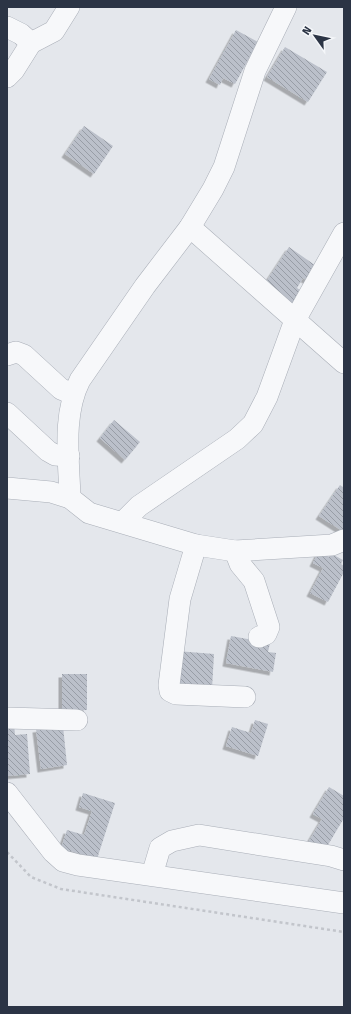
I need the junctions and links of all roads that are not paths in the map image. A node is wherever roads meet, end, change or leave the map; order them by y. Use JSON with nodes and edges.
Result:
{"nodes":[{"id":1,"x":70,"y":7,"type":"edge"},
{"id":2,"x":286,"y":7,"type":"edge"},
{"id":3,"x":7,"y":27,"type":"edge"},
{"id":4,"x":31,"y":43,"type":"junction"},
{"id":5,"x":7,"y":77,"type":"edge"},
{"id":6,"x":190,"y":227,"type":"junction"},
{"id":7,"x":344,"y":233,"type":"edge"},
{"id":8,"x":295,"y":320,"type":"junction"},
{"id":9,"x":7,"y":355,"type":"edge"},
{"id":10,"x":344,"y":363,"type":"edge"},
{"id":11,"x":72,"y":394,"type":"junction"},
{"id":12,"x":7,"y":413,"type":"edge"},
{"id":13,"x":69,"y":456,"type":"junction"},
{"id":14,"x":7,"y":488,"type":"edge"},
{"id":15,"x":70,"y":498,"type":"junction"},
{"id":16,"x":123,"y":522,"type":"junction"},
{"id":17,"x":344,"y":540,"type":"edge"},
{"id":18,"x":196,"y":545,"type":"junction"},
{"id":19,"x":235,"y":551,"type":"junction"},
{"id":20,"x":259,"y":637,"type":"dead end"},
{"id":21,"x":246,"y":697,"type":"dead end"},
{"id":22,"x":7,"y":718,"type":"edge"},
{"id":23,"x":77,"y":720,"type":"dead end"},
{"id":24,"x":7,"y":793,"type":"edge"},
{"id":25,"x":344,"y":860,"type":"edge"},
{"id":26,"x":152,"y":875,"type":"junction"},
{"id":27,"x":344,"y":903,"type":"edge"}],
"edges":[{"from":1,"to":4,"type":"street"},
{"from":2,"to":6,"type":"street"},
{"from":3,"to":4,"type":"street"},
{"from":4,"to":5,"type":"street"},
{"from":6,"to":8,"type":"street"},
{"from":6,"to":11,"type":"street"},
{"from":7,"to":8,"type":"street"},
{"from":8,"to":10,"type":"street"},
{"from":8,"to":16,"type":"street"},
{"from":9,"to":11,"type":"street"},
{"from":11,"to":13,"type":"street"},
{"from":12,"to":13,"type":"street"},
{"from":13,"to":15,"type":"street"},
{"from":14,"to":15,"type":"street"},
{"from":15,"to":16,"type":"street"},
{"from":16,"to":18,"type":"street"},
{"from":17,"to":19,"type":"street"},
{"from":18,"to":19,"type":"street"},
{"from":18,"to":21,"type":"street"},
{"from":19,"to":20,"type":"street"},
{"from":22,"to":23,"type":"street"},
{"from":24,"to":26,"type":"street"},
{"from":25,"to":26,"type":"street"},
{"from":26,"to":27,"type":"street"}]}
